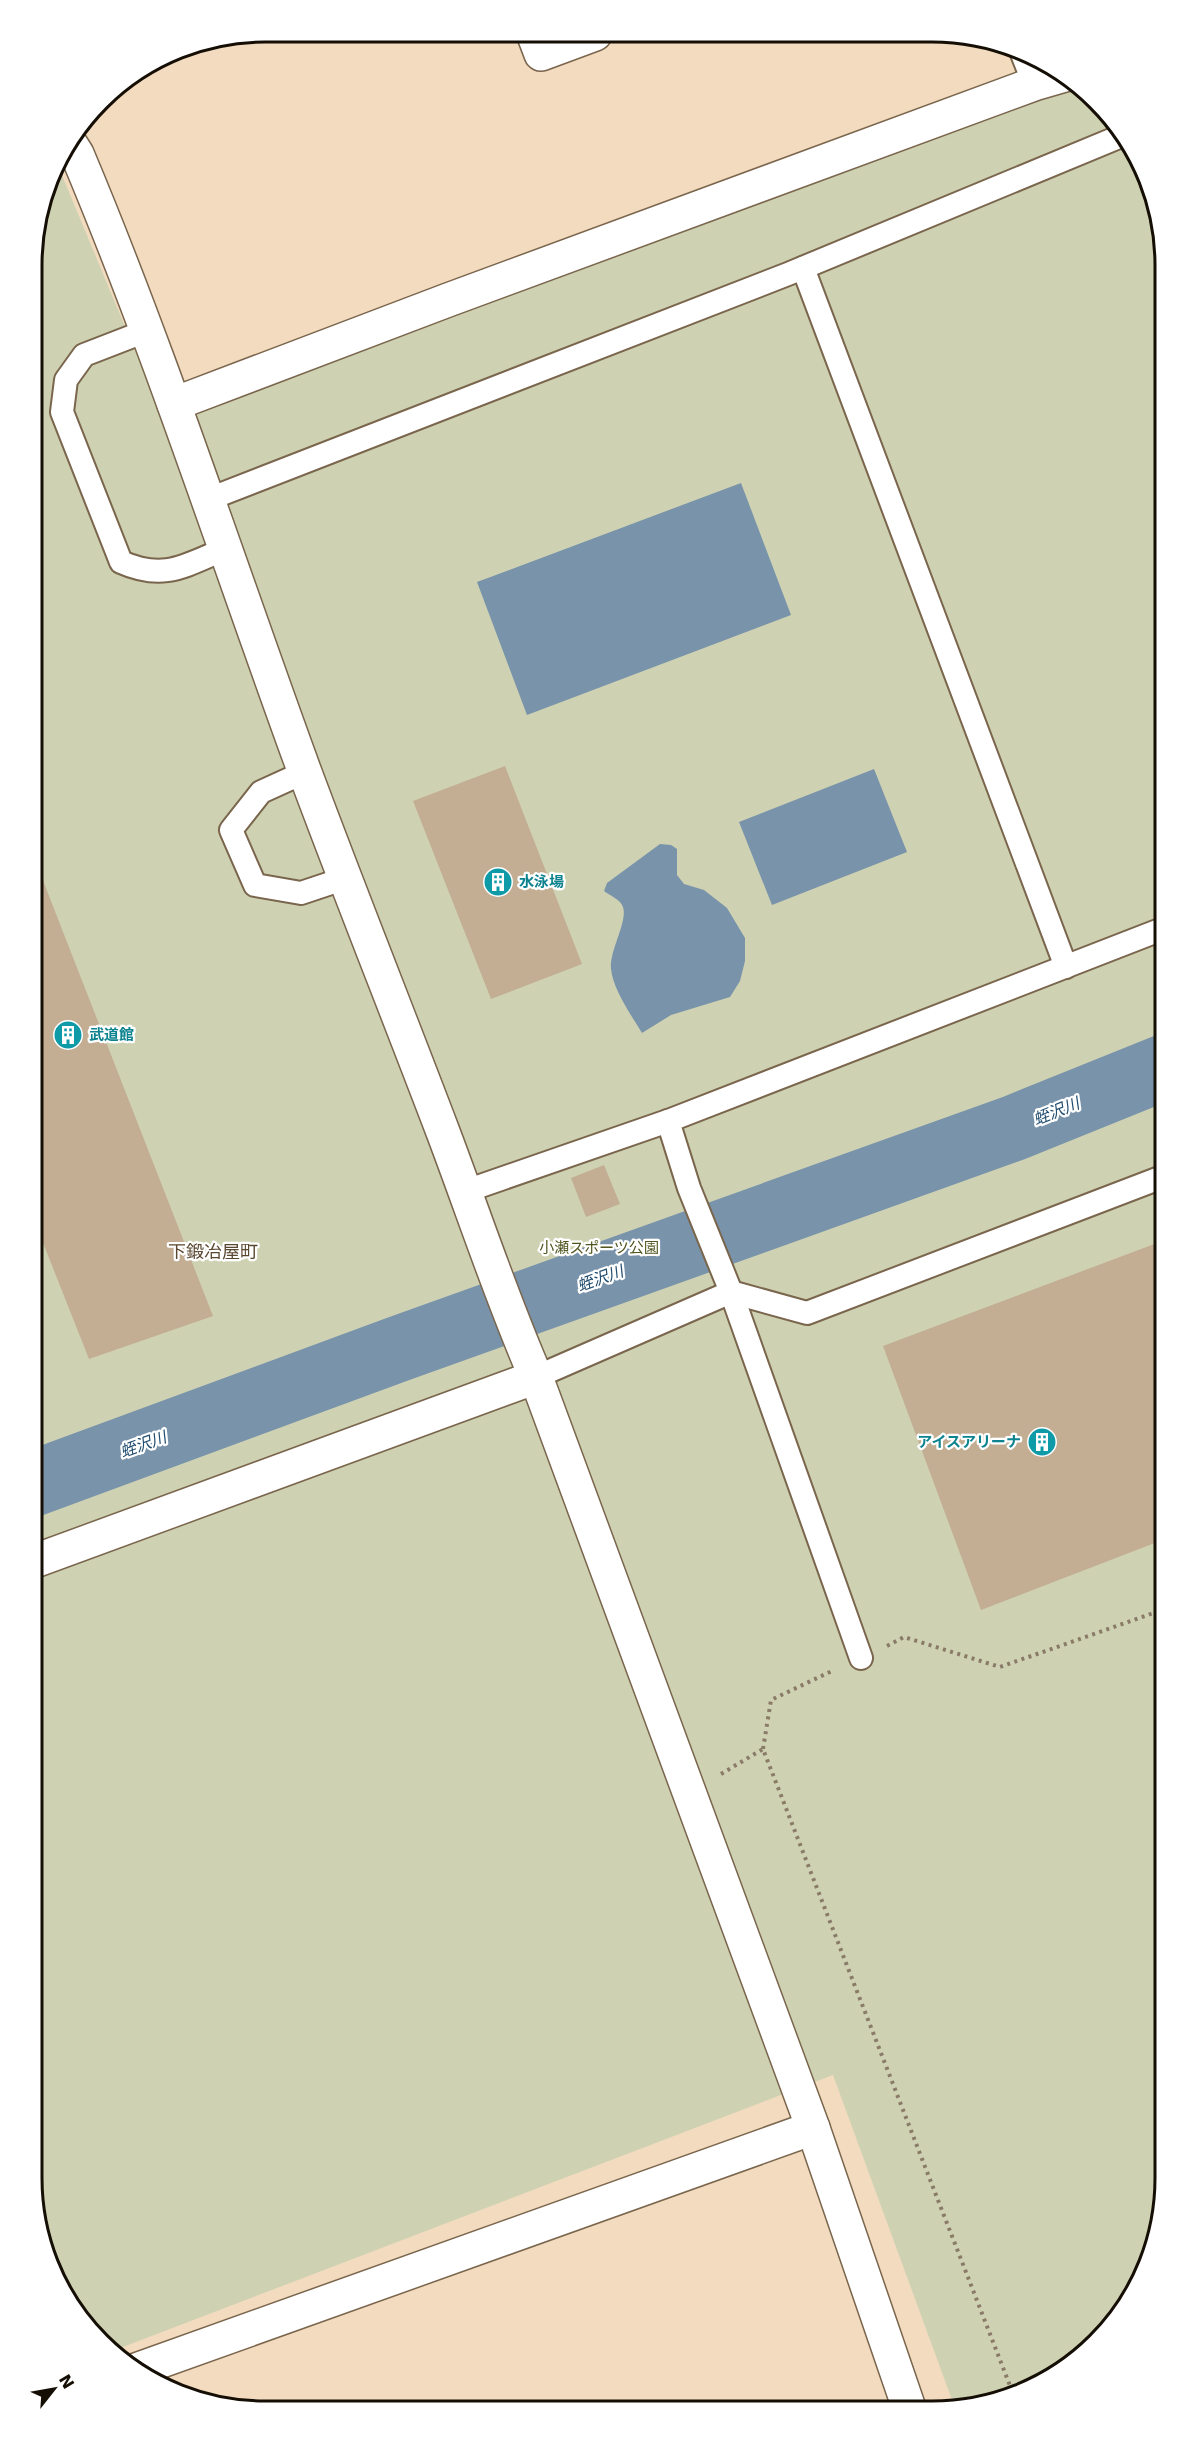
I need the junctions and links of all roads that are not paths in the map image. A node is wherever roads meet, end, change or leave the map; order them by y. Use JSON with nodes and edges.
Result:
{"nodes":[{"id":1,"x":536,"y":42,"type":"edge"},
{"id":2,"x":573,"y":42,"type":"edge"},
{"id":3,"x":1026,"y":62,"type":"edge"},
{"id":4,"x":1054,"y":78,"type":"edge"},
{"id":5,"x":1034,"y":84,"type":"junction"},
{"id":6,"x":1115,"y":138,"type":"edge"},
{"id":7,"x":74,"y":149,"type":"edge"},
{"id":8,"x":803,"y":268,"type":"junction"},
{"id":9,"x":146,"y":331,"type":"junction"},
{"id":10,"x":174,"y":404,"type":"junction"},
{"id":11,"x":209,"y":499,"type":"junction"},
{"id":12,"x":225,"y":549,"type":"junction"},
{"id":13,"x":305,"y":772,"type":"junction"},
{"id":14,"x":346,"y":878,"type":"junction"},
{"id":15,"x":1155,"y":932,"type":"edge"},
{"id":16,"x":1066,"y":967,"type":"junction"},
{"id":17,"x":668,"y":1121,"type":"junction"},
{"id":18,"x":1155,"y":1180,"type":"edge"},
{"id":19,"x":465,"y":1191,"type":"junction"},
{"id":20,"x":731,"y":1292,"type":"junction"},
{"id":21,"x":530,"y":1365,"type":"junction"},
{"id":22,"x":42,"y":1558,"type":"edge"},
{"id":23,"x":861,"y":1658,"type":"road end"},
{"id":24,"x":813,"y":2128,"type":"junction"},
{"id":25,"x":146,"y":2366,"type":"edge"},
{"id":26,"x":907,"y":2401,"type":"edge"}],
"edges":[{"from":1,"to":2,"type":"street"},
{"from":3,"to":5,"type":"lane"},
{"from":4,"to":5,"type":"street"},
{"from":5,"to":10,"type":"street"},
{"from":6,"to":8,"type":"lane"},
{"from":7,"to":9,"type":"street"},
{"from":8,"to":11,"type":"lane"},
{"from":8,"to":16,"type":"lane"},
{"from":9,"to":10,"type":"street"},
{"from":9,"to":12,"type":"lane"},
{"from":10,"to":11,"type":"street"},
{"from":11,"to":12,"type":"street"},
{"from":12,"to":13,"type":"street"},
{"from":13,"to":14,"type":"street"},
{"from":13,"to":14,"type":"lane"},
{"from":14,"to":19,"type":"street"},
{"from":15,"to":16,"type":"lane"},
{"from":16,"to":17,"type":"lane"},
{"from":17,"to":19,"type":"lane"},
{"from":17,"to":20,"type":"lane"},
{"from":18,"to":20,"type":"lane"},
{"from":19,"to":21,"type":"street"},
{"from":20,"to":21,"type":"lane"},
{"from":20,"to":23,"type":"lane"},
{"from":21,"to":22,"type":"street"},
{"from":21,"to":24,"type":"street"},
{"from":24,"to":25,"type":"street"},
{"from":24,"to":26,"type":"street"}]}
